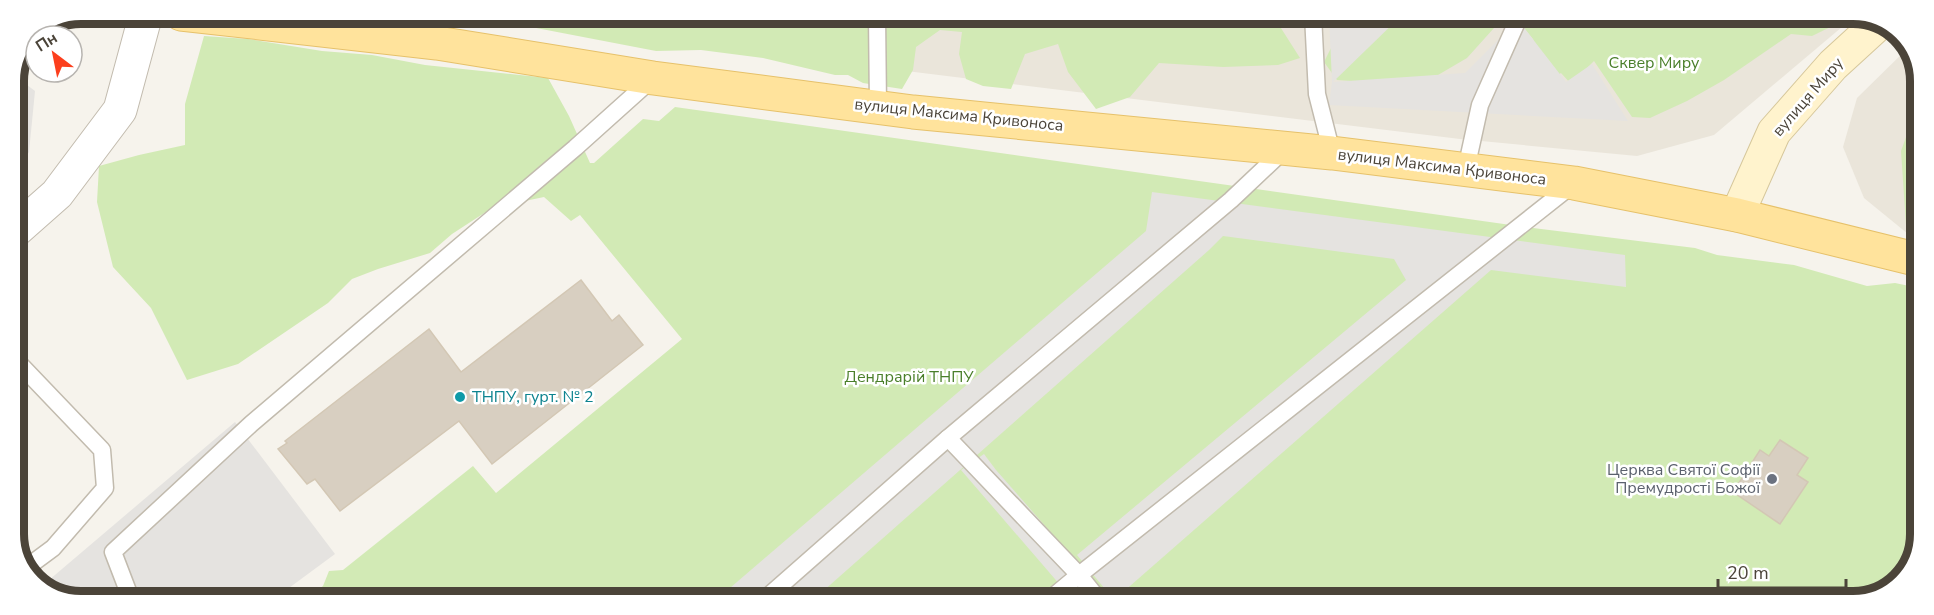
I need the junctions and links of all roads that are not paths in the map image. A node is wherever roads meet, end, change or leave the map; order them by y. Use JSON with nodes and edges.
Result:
{"nodes":[{"id":1,"x":143,"y":24,"type":"edge"},
{"id":2,"x":352,"y":24,"type":"edge"},
{"id":3,"x":877,"y":24,"type":"edge"},
{"id":4,"x":1313,"y":24,"type":"edge"},
{"id":5,"x":1516,"y":24,"type":"edge"},
{"id":6,"x":1873,"y":28,"type":"edge"},
{"id":7,"x":437,"y":29,"type":"edge"},
{"id":8,"x":653,"y":78,"type":"junction"},
{"id":9,"x":878,"y":107,"type":"junction"},
{"id":10,"x":1286,"y":149,"type":"junction"},
{"id":11,"x":1332,"y":153,"type":"junction"},
{"id":12,"x":1466,"y":168,"type":"junction"},
{"id":13,"x":1574,"y":183,"type":"junction"},
{"id":14,"x":1737,"y":216,"type":"junction"},
{"id":15,"x":24,"y":223,"type":"edge"},
{"id":16,"x":1910,"y":258,"type":"edge"},
{"id":17,"x":24,"y":368,"type":"edge"},
{"id":18,"x":948,"y":438,"type":"junction"},
{"id":19,"x":32,"y":563,"type":"edge"},
{"id":20,"x":1079,"y":575,"type":"junction"},
{"id":21,"x":128,"y":591,"type":"edge"},
{"id":22,"x":774,"y":591,"type":"edge"},
{"id":23,"x":1060,"y":591,"type":"edge"},
{"id":24,"x":1092,"y":591,"type":"edge"}],
"edges":[{"from":1,"to":15,"type":"street"},
{"from":2,"to":7,"type":"main road","name":"вулиця Максима Кривоноса"},
{"from":3,"to":9,"type":"lane"},
{"from":4,"to":11,"type":"lane"},
{"from":5,"to":12,"type":"lane"},
{"from":6,"to":14,"type":"main road","name":"вулиця Миру"},
{"from":7,"to":8,"type":"main road","name":"вулиця Максима Кривоноса"},
{"from":8,"to":9,"type":"main road","name":"вулиця Максима Кривоноса"},
{"from":8,"to":21,"type":"lane"},
{"from":9,"to":10,"type":"main road","name":"вулиця Максима Кривоноса"},
{"from":10,"to":11,"type":"main road","name":"вулиця Максима Кривоноса"},
{"from":10,"to":18,"type":"lane"},
{"from":11,"to":12,"type":"main road","name":"вулиця Максима Кривоноса"},
{"from":12,"to":13,"type":"main road","name":"вулиця Максима Кривоноса"},
{"from":13,"to":14,"type":"main road","name":"вулиця Максима Кривоноса"},
{"from":13,"to":20,"type":"lane"},
{"from":14,"to":16,"type":"main road","name":"вулиця Максима Кривоноса"},
{"from":17,"to":19,"type":"lane"},
{"from":18,"to":20,"type":"lane"},
{"from":18,"to":22,"type":"lane"},
{"from":20,"to":23,"type":"lane"},
{"from":20,"to":24,"type":"lane"}]}
